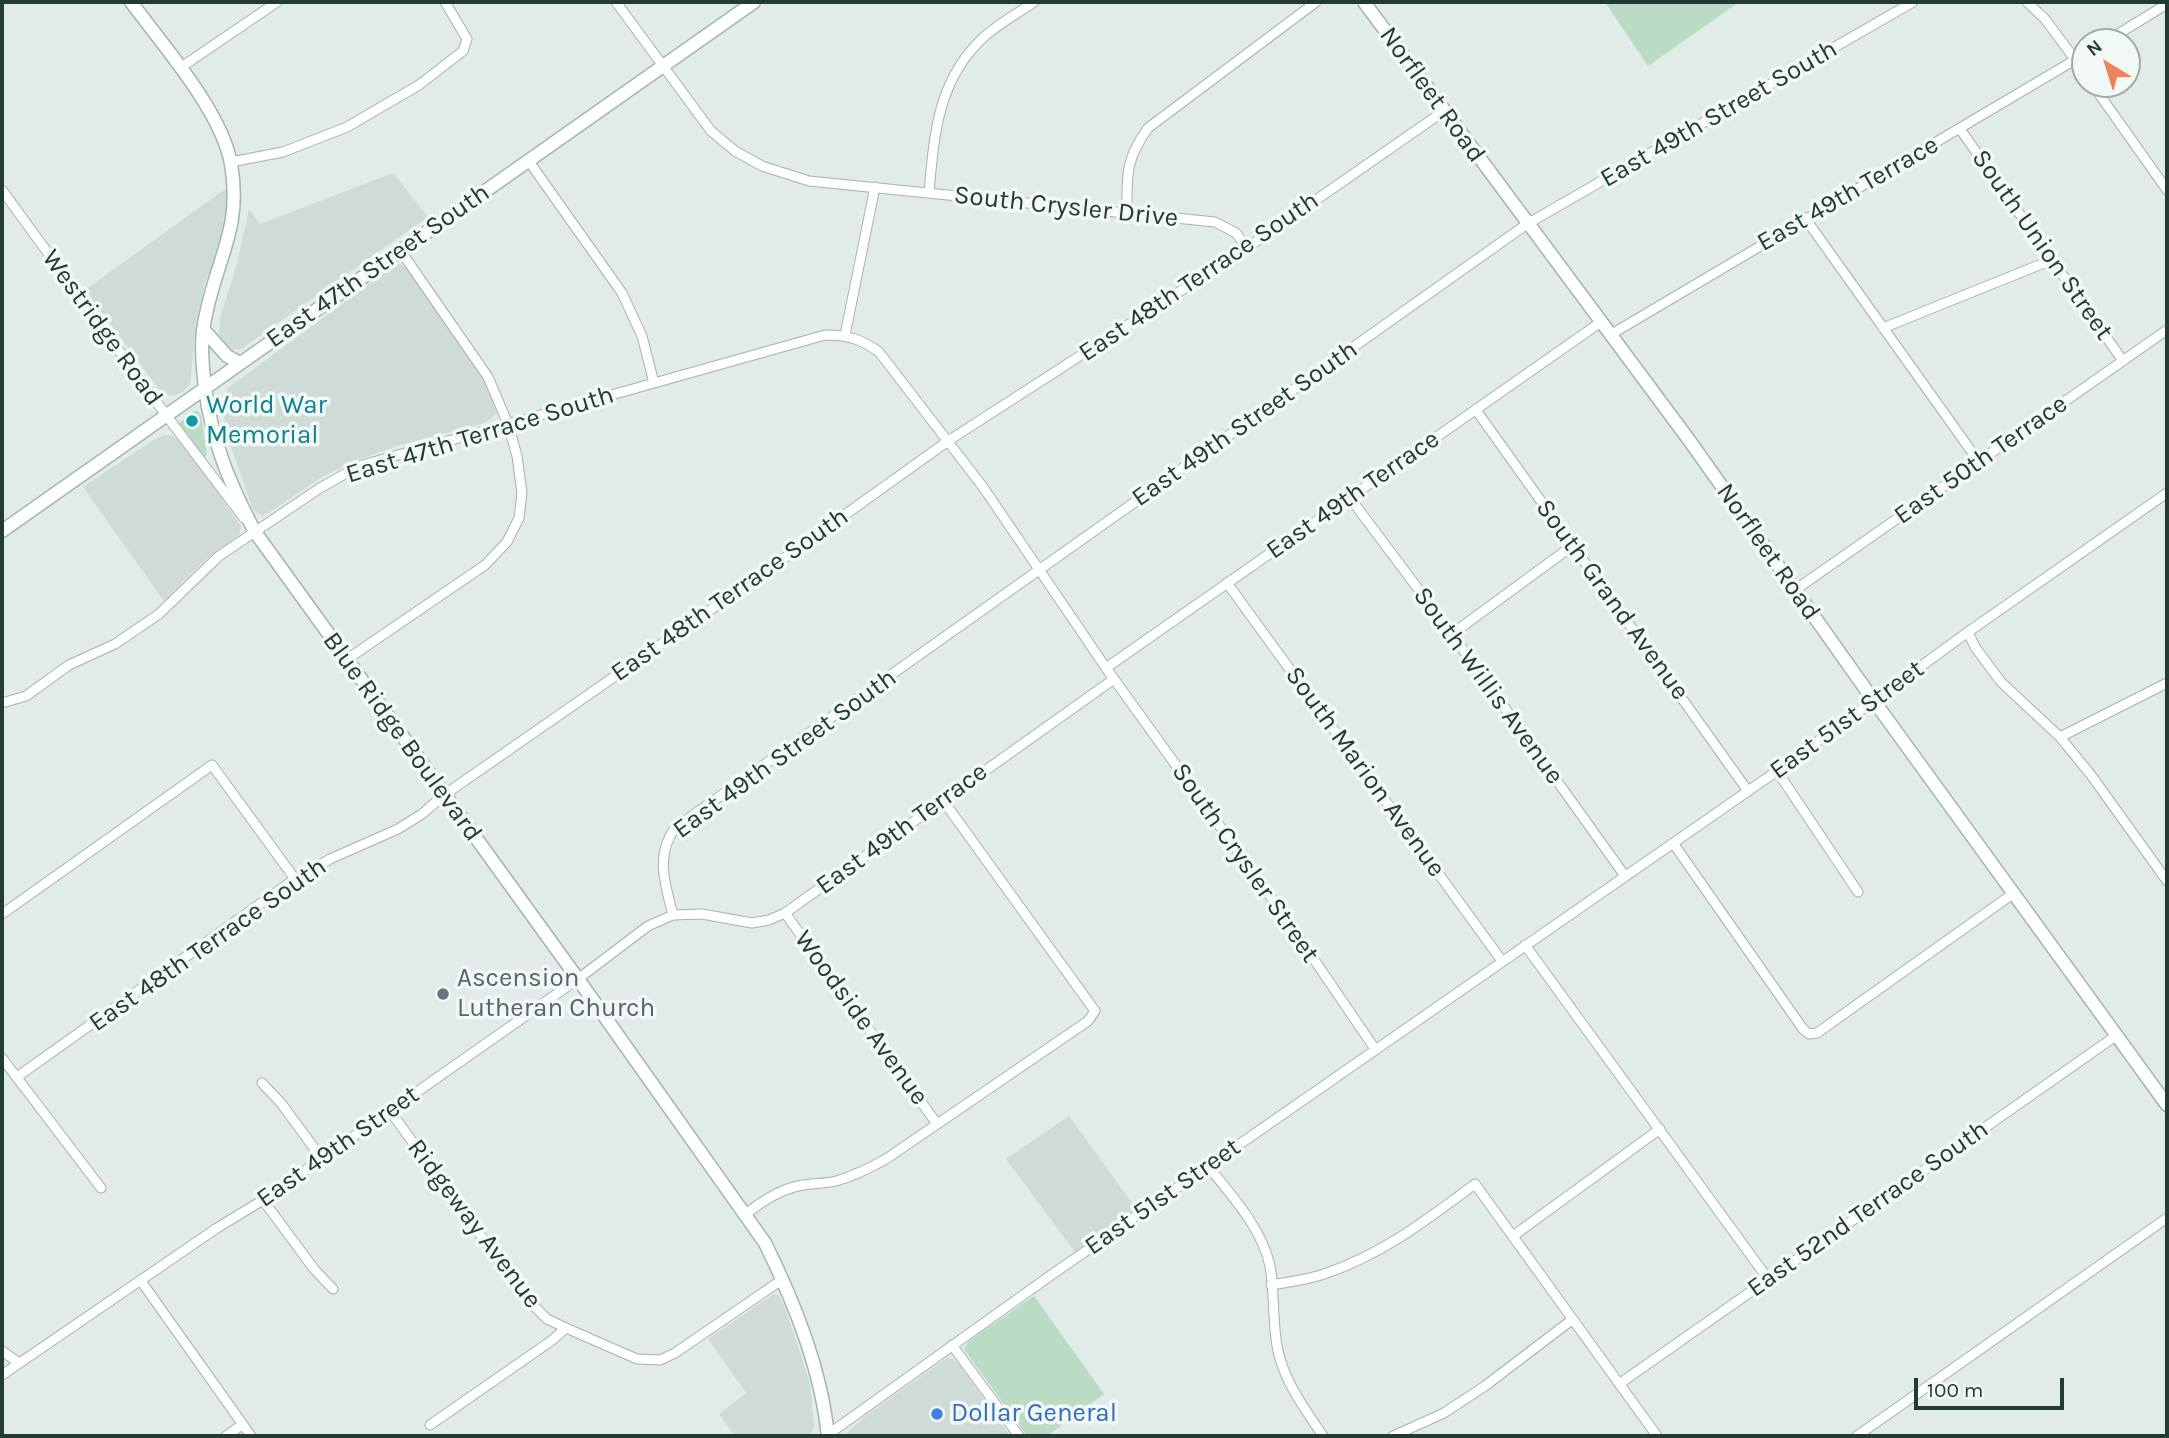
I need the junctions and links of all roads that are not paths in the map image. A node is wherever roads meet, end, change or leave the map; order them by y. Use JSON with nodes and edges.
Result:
{"nodes":[{"id":1,"x":131,"y":2,"type":"edge"},
{"id":2,"x":277,"y":2,"type":"edge"},
{"id":3,"x":444,"y":2,"type":"edge"},
{"id":4,"x":617,"y":2,"type":"edge"},
{"id":5,"x":754,"y":2,"type":"edge"},
{"id":6,"x":1034,"y":2,"type":"edge"},
{"id":7,"x":1316,"y":2,"type":"edge"},
{"id":8,"x":1364,"y":2,"type":"edge"},
{"id":9,"x":1913,"y":2,"type":"edge"},
{"id":10,"x":2027,"y":2,"type":"edge"},
{"id":11,"x":2167,"y":5,"type":"edge"},
{"id":12,"x":2128,"y":28,"type":"edge"},
{"id":13,"x":2071,"y":55,"type":"edge"},
{"id":14,"x":2071,"y":62,"type":"edge"},
{"id":15,"x":662,"y":66,"type":"junction"},
{"id":16,"x":180,"y":68,"type":"junction"},
{"id":17,"x":2102,"y":98,"type":"edge"},
{"id":18,"x":1444,"y":111,"type":"junction"},
{"id":19,"x":1960,"y":129,"type":"junction"},
{"id":20,"x":528,"y":160,"type":"junction"},
{"id":21,"x":231,"y":162,"type":"junction"},
{"id":22,"x":875,"y":187,"type":"junction"},
{"id":23,"x":2,"y":190,"type":"edge"},
{"id":24,"x":2167,"y":190,"type":"edge"},
{"id":25,"x":929,"y":193,"type":"junction"},
{"id":26,"x":1127,"y":212,"type":"junction"},
{"id":27,"x":1805,"y":218,"type":"junction"},
{"id":28,"x":1527,"y":223,"type":"junction"},
{"id":29,"x":1247,"y":248,"type":"junction"},
{"id":30,"x":400,"y":250,"type":"junction"},
{"id":31,"x":2054,"y":259,"type":"junction"},
{"id":32,"x":1601,"y":322,"type":"junction"},
{"id":33,"x":1883,"y":328,"type":"junction"},
{"id":34,"x":203,"y":329,"type":"junction"},
{"id":35,"x":2167,"y":330,"type":"edge"},
{"id":36,"x":845,"y":335,"type":"junction"},
{"id":37,"x":1610,"y":335,"type":"junction"},
{"id":38,"x":2123,"y":361,"type":"junction"},
{"id":39,"x":240,"y":363,"type":"junction"},
{"id":40,"x":654,"y":383,"type":"junction"},
{"id":41,"x":205,"y":387,"type":"junction"},
{"id":42,"x":1476,"y":410,"type":"junction"},
{"id":43,"x":166,"y":415,"type":"junction"},
{"id":44,"x":508,"y":424,"type":"junction"},
{"id":45,"x":948,"y":441,"type":"junction"},
{"id":46,"x":1979,"y":462,"type":"junction"},
{"id":47,"x":2167,"y":493,"type":"edge"},
{"id":48,"x":1350,"y":498,"type":"junction"},
{"id":49,"x":2,"y":531,"type":"edge"},
{"id":50,"x":254,"y":533,"type":"junction"},
{"id":51,"x":1572,"y":546,"type":"junction"},
{"id":52,"x":1039,"y":570,"type":"junction"},
{"id":53,"x":1227,"y":583,"type":"junction"},
{"id":54,"x":1795,"y":590,"type":"junction"},
{"id":55,"x":1968,"y":632,"type":"junction"},
{"id":56,"x":1452,"y":634,"type":"junction"},
{"id":57,"x":346,"y":660,"type":"junction"},
{"id":58,"x":1106,"y":668,"type":"junction"},
{"id":59,"x":1114,"y":679,"type":"junction"},
{"id":60,"x":2167,"y":683,"type":"edge"},
{"id":61,"x":1874,"y":701,"type":"junction"},
{"id":62,"x":2,"y":703,"type":"edge"},
{"id":63,"x":2060,"y":737,"type":"junction"},
{"id":64,"x":1777,"y":771,"type":"junction"},
{"id":65,"x":1748,"y":791,"type":"junction"},
{"id":66,"x":444,"y":795,"type":"junction"},
{"id":67,"x":942,"y":799,"type":"junction"},
{"id":68,"x":1673,"y":843,"type":"junction"},
{"id":69,"x":1625,"y":876,"type":"junction"},
{"id":70,"x":295,"y":879,"type":"junction"},
{"id":71,"x":2167,"y":881,"type":"edge"},
{"id":72,"x":1858,"y":892,"type":"dead end"},
{"id":73,"x":2014,"y":893,"type":"junction"},
{"id":74,"x":785,"y":913,"type":"junction"},
{"id":75,"x":2,"y":914,"type":"edge"},
{"id":76,"x":673,"y":915,"type":"junction"},
{"id":77,"x":1525,"y":945,"type":"junction"},
{"id":78,"x":1502,"y":961,"type":"junction"},
{"id":79,"x":579,"y":979,"type":"junction"},
{"id":80,"x":2116,"y":1035,"type":"junction"},
{"id":81,"x":1375,"y":1049,"type":"junction"},
{"id":82,"x":2,"y":1058,"type":"edge"},
{"id":83,"x":17,"y":1077,"type":"junction"},
{"id":84,"x":262,"y":1083,"type":"dead end"},
{"id":85,"x":2167,"y":1105,"type":"edge"},
{"id":86,"x":390,"y":1111,"type":"junction"},
{"id":87,"x":937,"y":1124,"type":"junction"},
{"id":88,"x":1660,"y":1129,"type":"junction"},
{"id":89,"x":322,"y":1159,"type":"junction"},
{"id":90,"x":1208,"y":1166,"type":"junction"},
{"id":91,"x":101,"y":1188,"type":"dead end"},
{"id":92,"x":263,"y":1200,"type":"junction"},
{"id":93,"x":746,"y":1214,"type":"junction"},
{"id":94,"x":2167,"y":1218,"type":"edge"},
{"id":95,"x":1513,"y":1236,"type":"junction"},
{"id":96,"x":783,"y":1279,"type":"junction"},
{"id":97,"x":1768,"y":1279,"type":"junction"},
{"id":98,"x":141,"y":1281,"type":"junction"},
{"id":99,"x":1271,"y":1285,"type":"junction"},
{"id":100,"x":333,"y":1289,"type":"dead end"},
{"id":101,"x":1573,"y":1319,"type":"junction"},
{"id":102,"x":566,"y":1328,"type":"junction"},
{"id":103,"x":953,"y":1345,"type":"junction"},
{"id":104,"x":2,"y":1351,"type":"edge"},
{"id":105,"x":19,"y":1363,"type":"junction"},
{"id":106,"x":2,"y":1375,"type":"edge"},
{"id":107,"x":1619,"y":1384,"type":"junction"},
{"id":108,"x":243,"y":1425,"type":"junction"},
{"id":109,"x":430,"y":1426,"type":"dead end"},
{"id":110,"x":827,"y":1435,"type":"edge"},
{"id":111,"x":226,"y":1436,"type":"edge"},
{"id":112,"x":250,"y":1436,"type":"edge"},
{"id":113,"x":1019,"y":1436,"type":"edge"},
{"id":114,"x":1323,"y":1436,"type":"edge"},
{"id":115,"x":1393,"y":1436,"type":"edge"},
{"id":116,"x":1657,"y":1436,"type":"edge"},
{"id":117,"x":1857,"y":1436,"type":"edge"}],
"edges":[{"from":1,"to":16,"type":"street","name":"Blue Ridge Boulevard"},
{"from":2,"to":16,"type":"street"},
{"from":3,"to":21,"type":"street"},
{"from":4,"to":15,"type":"street","name":"South Crysler Drive"},
{"from":5,"to":15,"type":"street","name":"East 47th Street South"},
{"from":6,"to":25,"type":"street"},
{"from":7,"to":26,"type":"street"},
{"from":8,"to":18,"type":"street","name":"Norfleet Road"},
{"from":9,"to":28,"type":"street","name":"East 49th Street South"},
{"from":10,"to":13,"type":"street"},
{"from":11,"to":12,"type":"street"},
{"from":14,"to":19,"type":"street","name":"East 49th Terrace"},
{"from":15,"to":20,"type":"street","name":"East 47th Street South"},
{"from":15,"to":22,"type":"street","name":"South Crysler Drive"},
{"from":16,"to":21,"type":"street","name":"Blue Ridge Boulevard"},
{"from":17,"to":24,"type":"street"},
{"from":18,"to":28,"type":"street","name":"Norfleet Road"},
{"from":18,"to":29,"type":"street","name":"East 48th Terrace South"},
{"from":19,"to":27,"type":"street","name":"East 49th Terrace"},
{"from":19,"to":31,"type":"street","name":"South Union Street"},
{"from":20,"to":30,"type":"street","name":"East 47th Street South"},
{"from":20,"to":40,"type":"street"},
{"from":21,"to":34,"type":"street","name":"Blue Ridge Boulevard"},
{"from":22,"to":25,"type":"street","name":"South Crysler Drive"},
{"from":22,"to":36,"type":"street"},
{"from":23,"to":43,"type":"street","name":"Westridge Road"},
{"from":25,"to":26,"type":"street","name":"South Crysler Drive"},
{"from":26,"to":29,"type":"street","name":"South Crysler Drive"},
{"from":27,"to":33,"type":"street"},
{"from":27,"to":37,"type":"street","name":"East 49th Terrace"},
{"from":28,"to":32,"type":"street","name":"Norfleet Road"},
{"from":28,"to":52,"type":"street","name":"East 49th Street South"},
{"from":29,"to":45,"type":"street","name":"East 48th Terrace South"},
{"from":30,"to":39,"type":"street","name":"East 47th Street South"},
{"from":30,"to":44,"type":"street"},
{"from":31,"to":33,"type":"street"},
{"from":31,"to":38,"type":"street","name":"South Union Street"},
{"from":32,"to":37,"type":"street","name":"Norfleet Road"},
{"from":32,"to":42,"type":"street","name":"East 49th Terrace"},
{"from":33,"to":46,"type":"street"},
{"from":34,"to":39,"type":"street"},
{"from":34,"to":41,"type":"street","name":"Blue Ridge Boulevard"},
{"from":35,"to":38,"type":"street","name":"East 50th Terrace"},
{"from":36,"to":40,"type":"street","name":"East 47th Terrace South"},
{"from":36,"to":45,"type":"street"},
{"from":37,"to":54,"type":"street","name":"Norfleet Road"},
{"from":38,"to":46,"type":"street","name":"East 50th Terrace"},
{"from":39,"to":41,"type":"street","name":"East 47th Street South"},
{"from":40,"to":44,"type":"street","name":"East 47th Terrace South"},
{"from":41,"to":43,"type":"street","name":"East 47th Street South"},
{"from":41,"to":50,"type":"street","name":"Blue Ridge Boulevard"},
{"from":42,"to":48,"type":"street","name":"East 49th Terrace"},
{"from":42,"to":51,"type":"street","name":"South Grand Avenue"},
{"from":43,"to":49,"type":"street","name":"East 47th Street South"},
{"from":43,"to":50,"type":"street","name":"Westridge Road"},
{"from":44,"to":50,"type":"street","name":"East 47th Terrace South"},
{"from":44,"to":57,"type":"street"},
{"from":45,"to":52,"type":"street"},
{"from":45,"to":66,"type":"street","name":"East 48th Terrace South"},
{"from":46,"to":54,"type":"street","name":"East 50th Terrace"},
{"from":47,"to":55,"type":"street","name":"East 51st Street"},
{"from":48,"to":53,"type":"street","name":"East 49th Terrace"},
{"from":48,"to":56,"type":"street","name":"South Willis Avenue"},
{"from":50,"to":57,"type":"street","name":"Blue Ridge Boulevard"},
{"from":50,"to":62,"type":"street","name":"East 47th Terrace South"},
{"from":51,"to":56,"type":"street"},
{"from":51,"to":65,"type":"street","name":"South Grand Avenue"},
{"from":52,"to":58,"type":"street"},
{"from":52,"to":76,"type":"street","name":"East 49th Street South"},
{"from":53,"to":58,"type":"street","name":"East 49th Terrace"},
{"from":53,"to":78,"type":"street","name":"South Marion Avenue"},
{"from":54,"to":61,"type":"street","name":"Norfleet Road"},
{"from":55,"to":61,"type":"street","name":"East 51st Street"},
{"from":55,"to":63,"type":"street"},
{"from":56,"to":69,"type":"street","name":"South Willis Avenue"},
{"from":57,"to":66,"type":"street","name":"Blue Ridge Boulevard"},
{"from":58,"to":59,"type":"street","name":"South Crysler Street"},
{"from":59,"to":67,"type":"street","name":"East 49th Terrace"},
{"from":59,"to":81,"type":"street","name":"South Crysler Street"},
{"from":60,"to":63,"type":"street"},
{"from":61,"to":64,"type":"street","name":"East 51st Street"},
{"from":61,"to":73,"type":"street","name":"Norfleet Road"},
{"from":63,"to":71,"type":"street"},
{"from":64,"to":65,"type":"street","name":"East 51st Street"},
{"from":64,"to":72,"type":"street"},
{"from":65,"to":68,"type":"street","name":"East 51st Street"},
{"from":66,"to":70,"type":"street","name":"East 48th Terrace South"},
{"from":66,"to":79,"type":"street","name":"Blue Ridge Boulevard"},
{"from":67,"to":74,"type":"street","name":"East 49th Terrace"},
{"from":67,"to":87,"type":"street"},
{"from":68,"to":69,"type":"street","name":"East 51st Street"},
{"from":68,"to":73,"type":"street"},
{"from":69,"to":77,"type":"street","name":"East 51st Street"},
{"from":70,"to":75,"type":"street"},
{"from":70,"to":83,"type":"street","name":"East 48th Terrace South"},
{"from":73,"to":80,"type":"street","name":"Norfleet Road"},
{"from":74,"to":76,"type":"street","name":"East 49th Terrace"},
{"from":74,"to":87,"type":"street","name":"Woodside Avenue"},
{"from":76,"to":79,"type":"street","name":"East 49th Street"},
{"from":77,"to":78,"type":"street","name":"East 51st Street"},
{"from":77,"to":88,"type":"street"},
{"from":78,"to":81,"type":"street","name":"East 51st Street"},
{"from":79,"to":86,"type":"street","name":"East 49th Street"},
{"from":79,"to":93,"type":"street","name":"Blue Ridge Boulevard"},
{"from":80,"to":85,"type":"street","name":"Norfleet Road"},
{"from":80,"to":97,"type":"street","name":"East 52nd Terrace South"},
{"from":81,"to":90,"type":"street","name":"East 51st Street"},
{"from":82,"to":83,"type":"street"},
{"from":83,"to":91,"type":"street"},
{"from":84,"to":89,"type":"street"},
{"from":86,"to":89,"type":"street","name":"East 49th Street"},
{"from":86,"to":102,"type":"street","name":"Ridgeway Avenue"},
{"from":87,"to":93,"type":"street"},
{"from":88,"to":95,"type":"street"},
{"from":88,"to":97,"type":"street"},
{"from":89,"to":92,"type":"street","name":"East 49th Street"},
{"from":90,"to":99,"type":"street"},
{"from":90,"to":103,"type":"street","name":"East 51st Street"},
{"from":92,"to":98,"type":"street","name":"East 49th Street"},
{"from":92,"to":100,"type":"street"},
{"from":93,"to":96,"type":"street","name":"Blue Ridge Boulevard"},
{"from":94,"to":117,"type":"street"},
{"from":95,"to":99,"type":"street"},
{"from":95,"to":101,"type":"street"},
{"from":96,"to":102,"type":"street"},
{"from":96,"to":110,"type":"street","name":"Blue Ridge Boulevard"},
{"from":97,"to":107,"type":"street","name":"East 52nd Terrace South"},
{"from":98,"to":105,"type":"street","name":"East 49th Street"},
{"from":98,"to":108,"type":"street"},
{"from":99,"to":114,"type":"street"},
{"from":101,"to":107,"type":"street"},
{"from":101,"to":115,"type":"street"},
{"from":102,"to":109,"type":"street"},
{"from":103,"to":110,"type":"street","name":"East 51st Street"},
{"from":103,"to":113,"type":"street"},
{"from":104,"to":105,"type":"street"},
{"from":105,"to":106,"type":"street","name":"East 49th Street"},
{"from":107,"to":116,"type":"street"},
{"from":108,"to":111,"type":"street"},
{"from":108,"to":112,"type":"street"}]}
